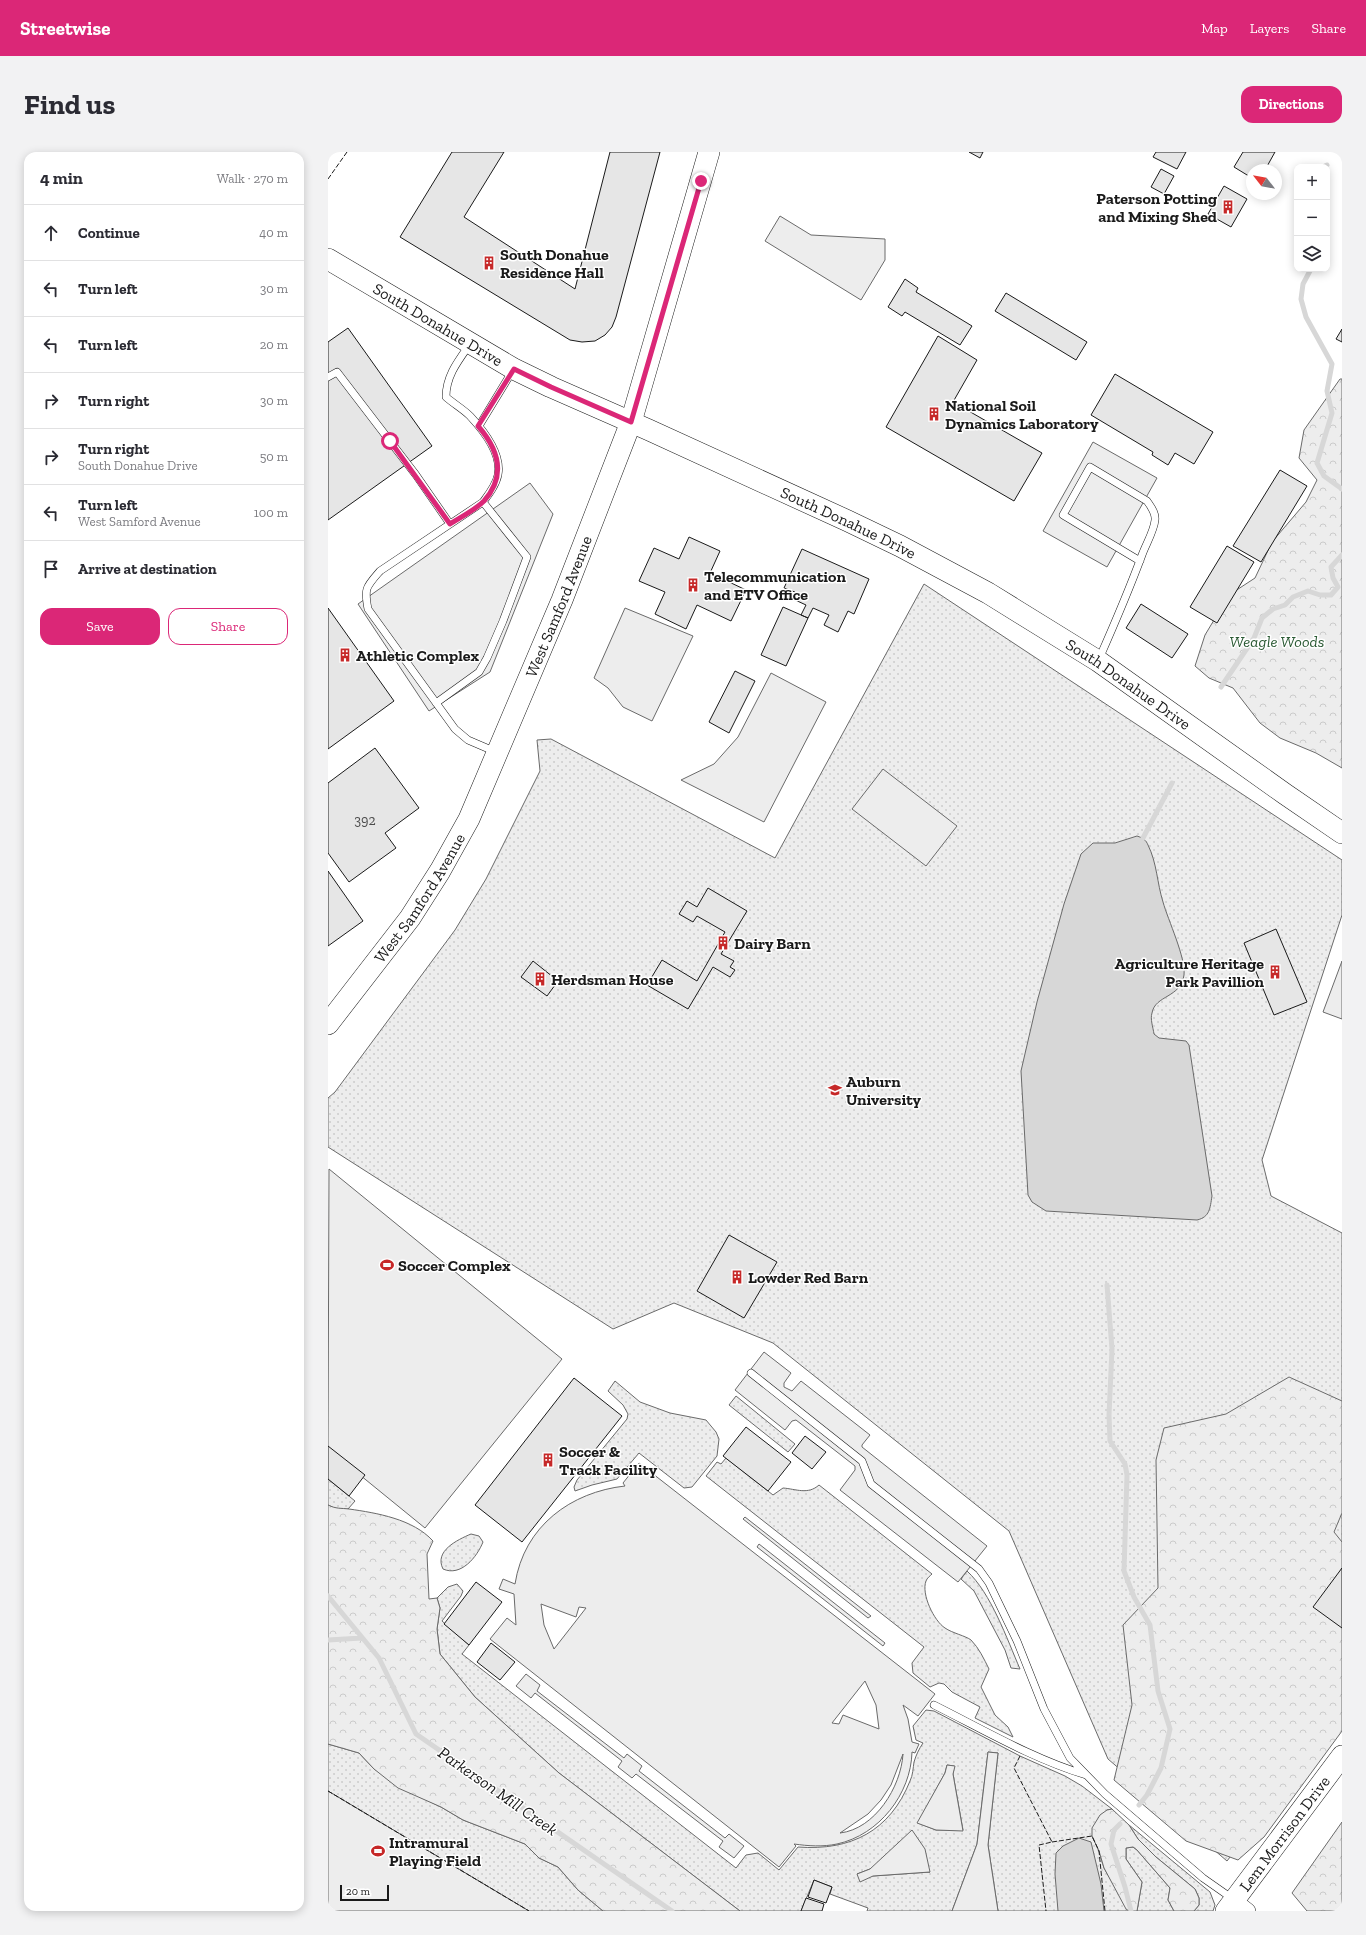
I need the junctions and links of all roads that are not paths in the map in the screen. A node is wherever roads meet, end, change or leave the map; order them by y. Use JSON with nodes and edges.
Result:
{"nodes":[{"id":1,"x":709,"y":152,"type":"edge"},
{"id":2,"x":328,"y":259,"type":"edge"},
{"id":3,"x":470,"y":343,"type":"junction"},
{"id":4,"x":514,"y":369,"type":"junction"},
{"id":5,"x":328,"y":377,"type":"edge"},
{"id":6,"x":631,"y":422,"type":"junction"},
{"id":7,"x":478,"y":426,"type":"junction"},
{"id":8,"x":483,"y":502,"type":"junction"},
{"id":9,"x":450,"y":524,"type":"junction"},
{"id":10,"x":1140,"y":561,"type":"junction"},
{"id":11,"x":1098,"y":661,"type":"junction"},
{"id":12,"x":436,"y":703,"type":"junction"},
{"id":13,"x":498,"y":753,"type":"junction"},
{"id":14,"x":1342,"y":833,"type":"edge"},
{"id":15,"x":328,"y":1024,"type":"edge"},
{"id":16,"x":750,"y":1373,"type":"dead end"},
{"id":17,"x":934,"y":1705,"type":"dead end"},
{"id":18,"x":1342,"y":1756,"type":"edge"},
{"id":19,"x":1087,"y":1775,"type":"junction"},
{"id":20,"x":1236,"y":1907,"type":"edge"}],
"edges":[{"from":1,"to":6,"type":"street","name":"West Samford Avenue"},
{"from":2,"to":3,"type":"street","name":"South Donahue Drive"},
{"from":3,"to":4,"type":"street","name":"South Donahue Drive"},
{"from":3,"to":7,"type":"lane"},
{"from":4,"to":6,"type":"street","name":"South Donahue Drive"},
{"from":4,"to":7,"type":"lane"},
{"from":5,"to":9,"type":"lane"},
{"from":6,"to":11,"type":"street","name":"South Donahue Drive"},
{"from":6,"to":13,"type":"street","name":"West Samford Avenue"},
{"from":7,"to":8,"type":"lane"},
{"from":8,"to":9,"type":"lane"},
{"from":8,"to":12,"type":"lane"},
{"from":9,"to":12,"type":"lane"},
{"from":10,"to":10,"type":"lane"},
{"from":10,"to":11,"type":"lane"},
{"from":11,"to":14,"type":"street","name":"South Donahue Drive"},
{"from":12,"to":13,"type":"lane"},
{"from":13,"to":15,"type":"street","name":"West Samford Avenue"},
{"from":16,"to":19,"type":"lane"},
{"from":17,"to":19,"type":"lane"},
{"from":18,"to":20,"type":"street","name":"Lem Morrison Drive"},
{"from":19,"to":20,"type":"lane"}]}
